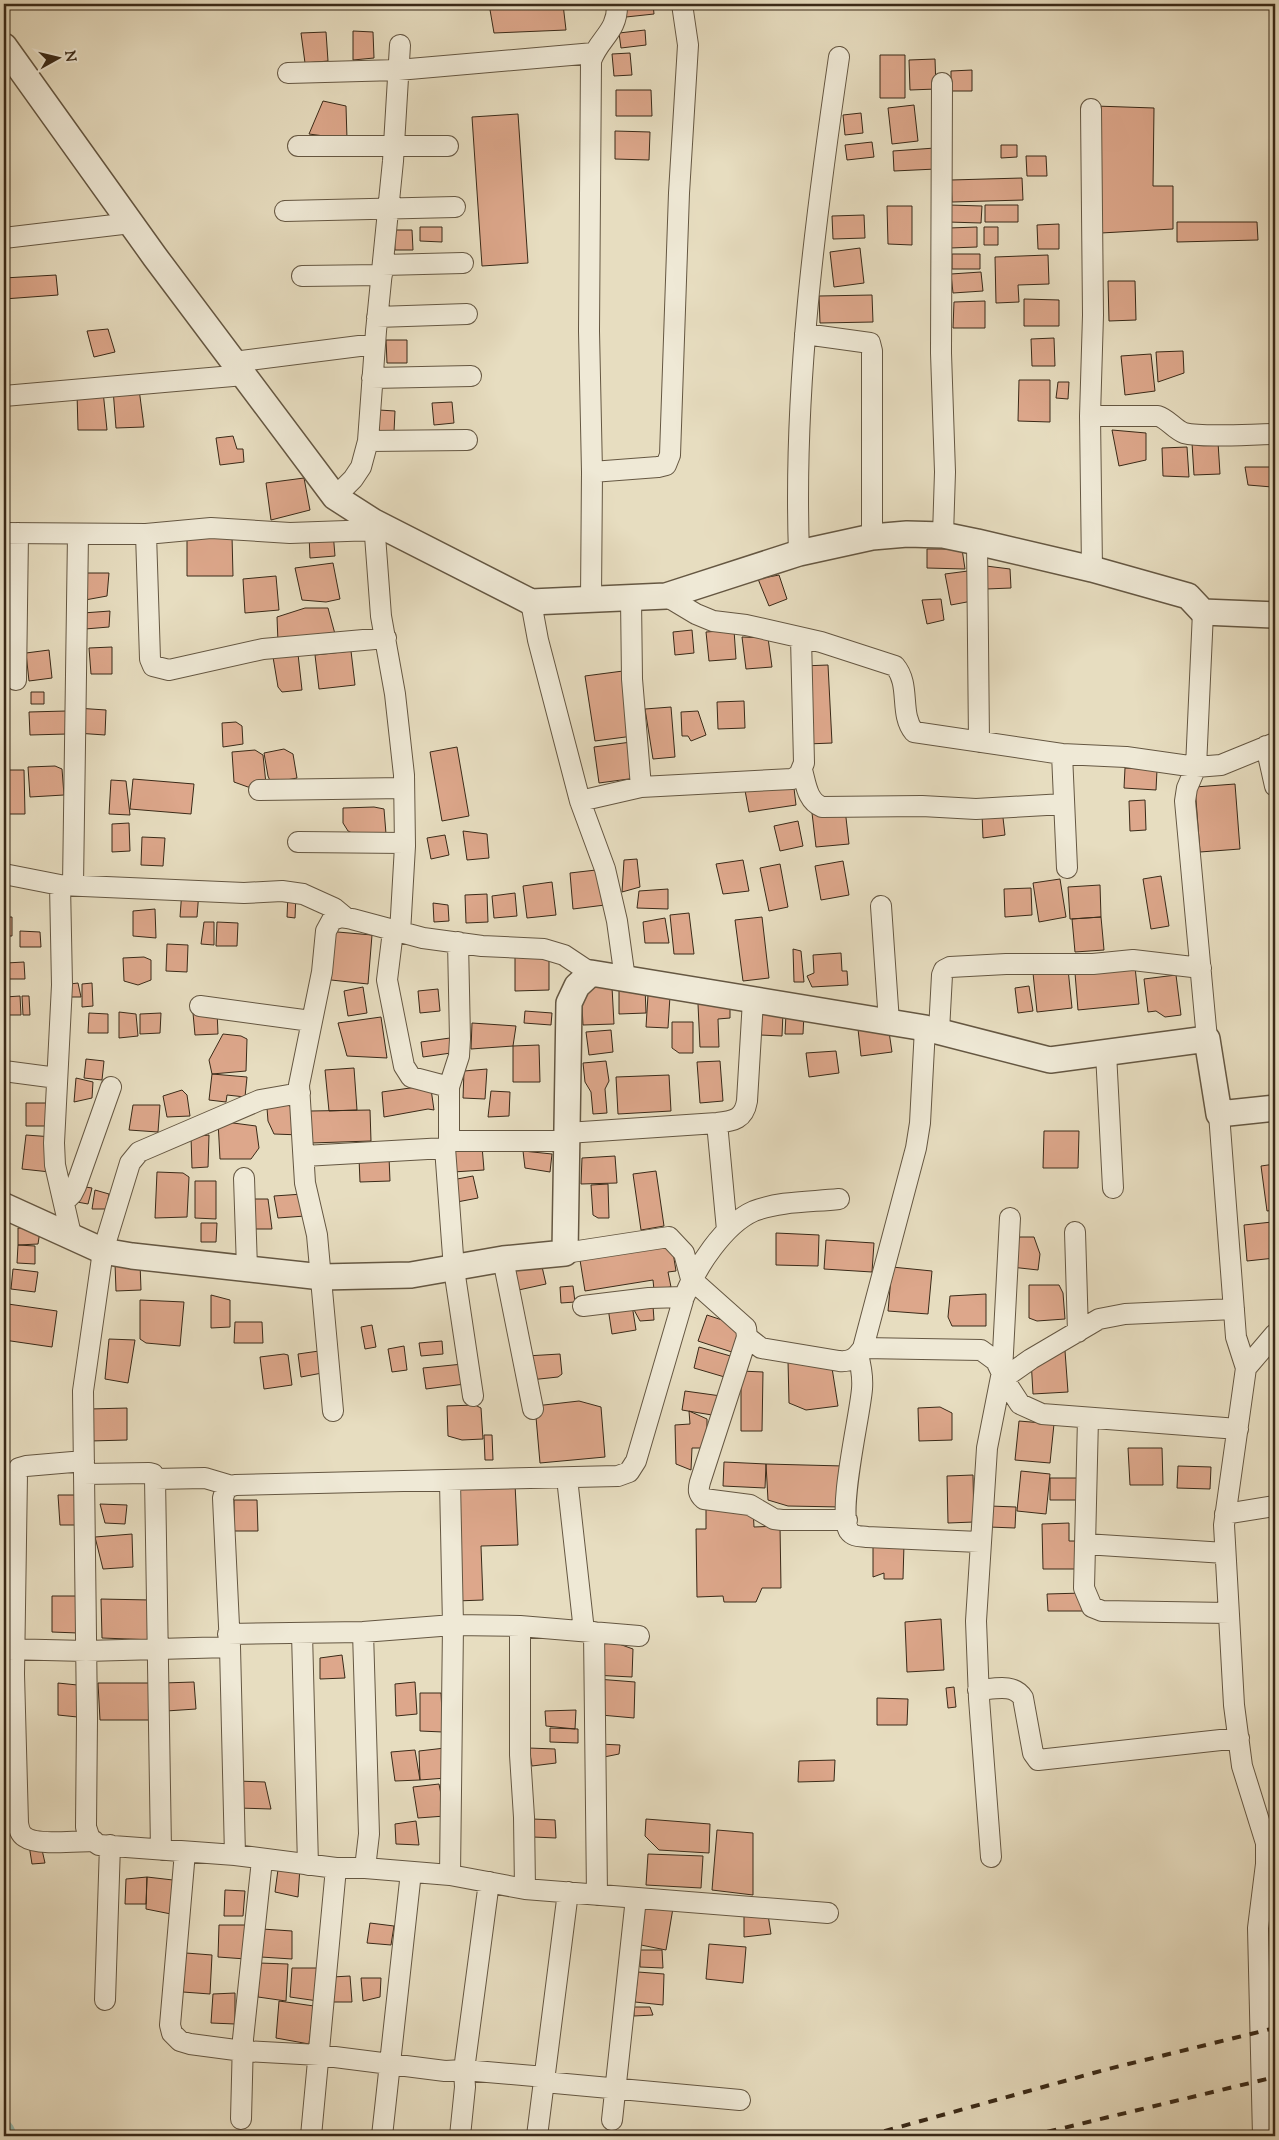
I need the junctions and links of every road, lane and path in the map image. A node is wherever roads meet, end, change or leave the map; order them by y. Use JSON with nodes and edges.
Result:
{"nodes":[{"id":1,"x":617,"y":4,"type":"edge"},
{"id":2,"x":682,"y":4,"type":"edge"},
{"id":3,"x":400,"y":45,"type":"dead end"},
{"id":4,"x":4,"y":46,"type":"edge"},
{"id":5,"x":594,"y":53,"type":"junction"},
{"id":6,"x":839,"y":58,"type":"dead end"},
{"id":7,"x":398,"y":70,"type":"junction"},
{"id":8,"x":288,"y":73,"type":"dead end"},
{"id":9,"x":942,"y":83,"type":"dead end"},
{"id":10,"x":1091,"y":109,"type":"dead end"},
{"id":11,"x":298,"y":146,"type":"dead end"},
{"id":12,"x":394,"y":146,"type":"junction"},
{"id":13,"x":448,"y":146,"type":"dead end"},
{"id":14,"x":455,"y":207,"type":"dead end"},
{"id":15,"x":388,"y":210,"type":"junction"},
{"id":16,"x":285,"y":211,"type":"dead end"},
{"id":17,"x":131,"y":223,"type":"junction"},
{"id":18,"x":4,"y":238,"type":"edge"},
{"id":19,"x":463,"y":263,"type":"dead end"},
{"id":20,"x":382,"y":270,"type":"junction"},
{"id":21,"x":302,"y":276,"type":"dead end"},
{"id":22,"x":467,"y":314,"type":"dead end"},
{"id":23,"x":377,"y":317,"type":"junction"},
{"id":24,"x":805,"y":334,"type":"junction"},
{"id":25,"x":375,"y":344,"type":"junction"},
{"id":26,"x":239,"y":368,"type":"junction"},
{"id":27,"x":471,"y":376,"type":"dead end"},
{"id":28,"x":372,"y":378,"type":"junction"},
{"id":29,"x":4,"y":396,"type":"edge"},
{"id":30,"x":1090,"y":416,"type":"junction"},
{"id":31,"x":1275,"y":434,"type":"edge"},
{"id":32,"x":467,"y":440,"type":"dead end"},
{"id":33,"x":368,"y":441,"type":"junction"},
{"id":34,"x":592,"y":472,"type":"junction"},
{"id":35,"x":335,"y":497,"type":"junction"},
{"id":36,"x":374,"y":526,"type":"junction"},
{"id":37,"x":11,"y":533,"type":"edge"},
{"id":38,"x":78,"y":534,"type":"junction"},
{"id":39,"x":146,"y":534,"type":"junction"},
{"id":40,"x":943,"y":535,"type":"junction"},
{"id":41,"x":872,"y":537,"type":"junction"},
{"id":42,"x":977,"y":542,"type":"junction"},
{"id":43,"x":799,"y":554,"type":"junction"},
{"id":44,"x":1092,"y":569,"type":"junction"},
{"id":45,"x":666,"y":596,"type":"junction"},
{"id":46,"x":631,"y":599,"type":"junction"},
{"id":47,"x":591,"y":600,"type":"junction"},
{"id":48,"x":531,"y":602,"type":"junction"},
{"id":49,"x":1204,"y":612,"type":"junction"},
{"id":50,"x":1275,"y":615,"type":"edge"},
{"id":51,"x":386,"y":638,"type":"junction"},
{"id":52,"x":801,"y":638,"type":"junction"},
{"id":53,"x":16,"y":680,"type":"dead end"},
{"id":54,"x":979,"y":742,"type":"junction"},
{"id":55,"x":1270,"y":745,"type":"edge"},
{"id":56,"x":1062,"y":754,"type":"junction"},
{"id":57,"x":1196,"y":767,"type":"junction"},
{"id":58,"x":802,"y":770,"type":"junction"},
{"id":59,"x":1275,"y":786,"type":"edge"},
{"id":60,"x":641,"y":787,"type":"junction"},
{"id":61,"x":404,"y":788,"type":"junction"},
{"id":62,"x":258,"y":790,"type":"dead end"},
{"id":63,"x":580,"y":801,"type":"junction"},
{"id":64,"x":1064,"y":804,"type":"junction"},
{"id":65,"x":298,"y":842,"type":"dead end"},
{"id":66,"x":405,"y":843,"type":"junction"},
{"id":67,"x":1067,"y":868,"type":"dead end"},
{"id":68,"x":4,"y":874,"type":"edge"},
{"id":69,"x":67,"y":886,"type":"junction"},
{"id":70,"x":881,"y":906,"type":"dead end"},
{"id":71,"x":346,"y":918,"type":"junction"},
{"id":72,"x":396,"y":932,"type":"junction"},
{"id":73,"x":458,"y":942,"type":"junction"},
{"id":74,"x":1200,"y":968,"type":"junction"},
{"id":75,"x":591,"y":973,"type":"junction"},
{"id":76,"x":625,"y":979,"type":"junction"},
{"id":77,"x":753,"y":1000,"type":"junction"},
{"id":78,"x":200,"y":1006,"type":"dead end"},
{"id":79,"x":311,"y":1021,"type":"junction"},
{"id":80,"x":889,"y":1022,"type":"junction"},
{"id":81,"x":932,"y":1030,"type":"junction"},
{"id":82,"x":1207,"y":1040,"type":"junction"},
{"id":83,"x":1106,"y":1053,"type":"junction"},
{"id":84,"x":4,"y":1071,"type":"edge"},
{"id":85,"x":57,"y":1078,"type":"junction"},
{"id":86,"x":111,"y":1087,"type":"dead end"},
{"id":87,"x":449,"y":1087,"type":"junction"},
{"id":88,"x":300,"y":1093,"type":"junction"},
{"id":89,"x":1275,"y":1108,"type":"edge"},
{"id":90,"x":1219,"y":1114,"type":"junction"},
{"id":91,"x":718,"y":1123,"type":"junction"},
{"id":92,"x":567,"y":1137,"type":"junction"},
{"id":93,"x":447,"y":1145,"type":"junction"},
{"id":94,"x":304,"y":1156,"type":"junction"},
{"id":95,"x":244,"y":1178,"type":"dead end"},
{"id":96,"x":1113,"y":1188,"type":"dead end"},
{"id":97,"x":839,"y":1199,"type":"dead end"},
{"id":98,"x":64,"y":1202,"type":"junction"},
{"id":99,"x":4,"y":1206,"type":"edge"},
{"id":100,"x":1010,"y":1218,"type":"dead end"},
{"id":101,"x":727,"y":1230,"type":"junction"},
{"id":102,"x":1075,"y":1232,"type":"dead end"},
{"id":103,"x":72,"y":1239,"type":"junction"},
{"id":104,"x":103,"y":1251,"type":"junction"},
{"id":105,"x":565,"y":1253,"type":"junction"},
{"id":106,"x":503,"y":1259,"type":"junction"},
{"id":107,"x":247,"y":1268,"type":"junction"},
{"id":108,"x":454,"y":1269,"type":"junction"},
{"id":109,"x":322,"y":1277,"type":"junction"},
{"id":110,"x":688,"y":1288,"type":"junction"},
{"id":111,"x":583,"y":1306,"type":"dead end"},
{"id":112,"x":1234,"y":1310,"type":"junction"},
{"id":113,"x":1078,"y":1332,"type":"junction"},
{"id":114,"x":1275,"y":1334,"type":"edge"},
{"id":115,"x":747,"y":1337,"type":"junction"},
{"id":116,"x":860,"y":1351,"type":"junction"},
{"id":117,"x":1246,"y":1368,"type":"junction"},
{"id":118,"x":1003,"y":1375,"type":"junction"},
{"id":119,"x":473,"y":1396,"type":"dead end"},
{"id":120,"x":532,"y":1409,"type":"dead end"},
{"id":121,"x":333,"y":1411,"type":"dead end"},
{"id":122,"x":1088,"y":1418,"type":"junction"},
{"id":123,"x":1238,"y":1429,"type":"junction"},
{"id":124,"x":84,"y":1468,"type":"junction"},
{"id":125,"x":567,"y":1478,"type":"junction"},
{"id":126,"x":156,"y":1479,"type":"junction"},
{"id":127,"x":450,"y":1482,"type":"junction"},
{"id":128,"x":232,"y":1486,"type":"junction"},
{"id":129,"x":1275,"y":1506,"type":"edge"},
{"id":130,"x":1226,"y":1514,"type":"junction"},
{"id":131,"x":847,"y":1520,"type":"junction"},
{"id":132,"x":979,"y":1542,"type":"junction"},
{"id":133,"x":1085,"y":1544,"type":"junction"},
{"id":134,"x":1226,"y":1553,"type":"junction"},
{"id":135,"x":1229,"y":1613,"type":"junction"},
{"id":136,"x":453,"y":1625,"type":"junction"},
{"id":137,"x":520,"y":1626,"type":"junction"},
{"id":138,"x":363,"y":1632,"type":"junction"},
{"id":139,"x":589,"y":1632,"type":"junction"},
{"id":140,"x":302,"y":1633,"type":"junction"},
{"id":141,"x":639,"y":1636,"type":"dead end"},
{"id":142,"x":229,"y":1641,"type":"junction"},
{"id":143,"x":157,"y":1648,"type":"junction"},
{"id":144,"x":9,"y":1649,"type":"edge"},
{"id":145,"x":86,"y":1651,"type":"junction"},
{"id":146,"x":978,"y":1690,"type":"junction"},
{"id":147,"x":1239,"y":1738,"type":"junction"},
{"id":148,"x":1269,"y":1831,"type":"edge"},
{"id":149,"x":102,"y":1843,"type":"junction"},
{"id":150,"x":161,"y":1850,"type":"junction"},
{"id":151,"x":185,"y":1852,"type":"junction"},
{"id":152,"x":235,"y":1855,"type":"junction"},
{"id":153,"x":991,"y":1857,"type":"dead end"},
{"id":154,"x":262,"y":1860,"type":"junction"},
{"id":155,"x":308,"y":1865,"type":"junction"},
{"id":156,"x":336,"y":1868,"type":"junction"},
{"id":157,"x":365,"y":1868,"type":"junction"},
{"id":158,"x":411,"y":1872,"type":"junction"},
{"id":159,"x":450,"y":1876,"type":"junction"},
{"id":160,"x":489,"y":1882,"type":"junction"},
{"id":161,"x":525,"y":1888,"type":"junction"},
{"id":162,"x":568,"y":1892,"type":"junction"},
{"id":163,"x":597,"y":1895,"type":"junction"},
{"id":164,"x":636,"y":1898,"type":"junction"},
{"id":165,"x":828,"y":1913,"type":"dead end"},
{"id":166,"x":105,"y":2000,"type":"dead end"},
{"id":167,"x":243,"y":2051,"type":"junction"},
{"id":168,"x":319,"y":2056,"type":"junction"},
{"id":169,"x":391,"y":2064,"type":"junction"},
{"id":170,"x":464,"y":2070,"type":"junction"},
{"id":171,"x":544,"y":2080,"type":"junction"},
{"id":172,"x":615,"y":2090,"type":"junction"},
{"id":173,"x":740,"y":2100,"type":"dead end"},
{"id":174,"x":241,"y":2119,"type":"dead end"},
{"id":175,"x":612,"y":2120,"type":"dead end"},
{"id":176,"x":311,"y":2136,"type":"edge"},
{"id":177,"x":382,"y":2136,"type":"edge"},
{"id":178,"x":460,"y":2136,"type":"edge"},
{"id":179,"x":537,"y":2136,"type":"edge"},
{"id":180,"x":1263,"y":2136,"type":"edge"}],
"edges":[{"from":1,"to":5,"type":"street"},
{"from":2,"to":34,"type":"street"},
{"from":3,"to":7,"type":"street"},
{"from":4,"to":17,"type":"street"},
{"from":5,"to":7,"type":"street"},
{"from":5,"to":34,"type":"street"},
{"from":6,"to":24,"type":"street"},
{"from":7,"to":8,"type":"street"},
{"from":7,"to":12,"type":"street"},
{"from":9,"to":40,"type":"street"},
{"from":10,"to":30,"type":"street"},
{"from":11,"to":12,"type":"street"},
{"from":12,"to":13,"type":"street"},
{"from":12,"to":15,"type":"street"},
{"from":14,"to":15,"type":"street"},
{"from":15,"to":16,"type":"street"},
{"from":15,"to":20,"type":"street"},
{"from":17,"to":18,"type":"street"},
{"from":17,"to":26,"type":"street"},
{"from":19,"to":20,"type":"street"},
{"from":20,"to":21,"type":"street"},
{"from":20,"to":23,"type":"street"},
{"from":22,"to":23,"type":"street"},
{"from":23,"to":25,"type":"street"},
{"from":24,"to":41,"type":"street"},
{"from":24,"to":43,"type":"street"},
{"from":25,"to":26,"type":"street"},
{"from":25,"to":28,"type":"street"},
{"from":26,"to":29,"type":"street"},
{"from":26,"to":35,"type":"street"},
{"from":27,"to":28,"type":"street"},
{"from":28,"to":33,"type":"street"},
{"from":30,"to":31,"type":"street"},
{"from":30,"to":44,"type":"street"},
{"from":32,"to":33,"type":"street"},
{"from":33,"to":35,"type":"street"},
{"from":34,"to":47,"type":"street"},
{"from":35,"to":36,"type":"street"},
{"from":36,"to":39,"type":"street"},
{"from":36,"to":48,"type":"street"},
{"from":36,"to":51,"type":"street"},
{"from":37,"to":38,"type":"street"},
{"from":37,"to":53,"type":"street"},
{"from":38,"to":39,"type":"street"},
{"from":38,"to":69,"type":"street"},
{"from":39,"to":51,"type":"street"},
{"from":40,"to":41,"type":"street"},
{"from":40,"to":42,"type":"street"},
{"from":41,"to":43,"type":"street"},
{"from":42,"to":44,"type":"street"},
{"from":42,"to":54,"type":"street"},
{"from":43,"to":45,"type":"street"},
{"from":44,"to":49,"type":"street"},
{"from":45,"to":46,"type":"street"},
{"from":45,"to":52,"type":"street"},
{"from":46,"to":47,"type":"street"},
{"from":46,"to":60,"type":"street"},
{"from":47,"to":48,"type":"street"},
{"from":48,"to":63,"type":"street"},
{"from":49,"to":50,"type":"street"},
{"from":49,"to":57,"type":"street"},
{"from":51,"to":61,"type":"street"},
{"from":52,"to":54,"type":"street"},
{"from":52,"to":58,"type":"street"},
{"from":54,"to":56,"type":"street"},
{"from":55,"to":57,"type":"street"},
{"from":55,"to":59,"type":"street"},
{"from":56,"to":57,"type":"street"},
{"from":56,"to":64,"type":"street"},
{"from":57,"to":74,"type":"street"},
{"from":58,"to":60,"type":"street"},
{"from":58,"to":64,"type":"street"},
{"from":60,"to":63,"type":"street"},
{"from":61,"to":62,"type":"street"},
{"from":61,"to":66,"type":"street"},
{"from":63,"to":76,"type":"street"},
{"from":64,"to":67,"type":"street"},
{"from":65,"to":66,"type":"street"},
{"from":66,"to":72,"type":"street"},
{"from":68,"to":69,"type":"street"},
{"from":69,"to":71,"type":"street"},
{"from":69,"to":85,"type":"street"},
{"from":70,"to":80,"type":"street"},
{"from":71,"to":72,"type":"street"},
{"from":71,"to":79,"type":"street"},
{"from":72,"to":73,"type":"street"},
{"from":72,"to":87,"type":"street"},
{"from":73,"to":75,"type":"street"},
{"from":73,"to":87,"type":"street"},
{"from":74,"to":81,"type":"street"},
{"from":74,"to":82,"type":"street"},
{"from":75,"to":76,"type":"street"},
{"from":75,"to":92,"type":"street"},
{"from":76,"to":77,"type":"street"},
{"from":77,"to":80,"type":"street"},
{"from":77,"to":91,"type":"street"},
{"from":78,"to":79,"type":"street"},
{"from":79,"to":88,"type":"street"},
{"from":80,"to":81,"type":"street"},
{"from":81,"to":83,"type":"street"},
{"from":81,"to":116,"type":"street"},
{"from":82,"to":83,"type":"street"},
{"from":82,"to":90,"type":"street"},
{"from":83,"to":96,"type":"street"},
{"from":84,"to":85,"type":"street"},
{"from":85,"to":98,"type":"street"},
{"from":86,"to":98,"type":"street"},
{"from":87,"to":93,"type":"street"},
{"from":88,"to":94,"type":"street"},
{"from":88,"to":104,"type":"street"},
{"from":89,"to":90,"type":"street"},
{"from":90,"to":112,"type":"street"},
{"from":91,"to":92,"type":"street"},
{"from":91,"to":101,"type":"street"},
{"from":92,"to":93,"type":"street"},
{"from":92,"to":105,"type":"street"},
{"from":93,"to":94,"type":"street"},
{"from":93,"to":108,"type":"street"},
{"from":94,"to":109,"type":"street"},
{"from":95,"to":107,"type":"street"},
{"from":97,"to":101,"type":"street"},
{"from":98,"to":103,"type":"street"},
{"from":99,"to":103,"type":"street"},
{"from":100,"to":118,"type":"street"},
{"from":101,"to":110,"type":"street"},
{"from":102,"to":113,"type":"street"},
{"from":103,"to":104,"type":"street"},
{"from":104,"to":107,"type":"street"},
{"from":104,"to":124,"type":"street"},
{"from":105,"to":106,"type":"street"},
{"from":105,"to":110,"type":"street"},
{"from":106,"to":108,"type":"street"},
{"from":106,"to":120,"type":"street"},
{"from":107,"to":109,"type":"street"},
{"from":108,"to":109,"type":"street"},
{"from":108,"to":119,"type":"street"},
{"from":109,"to":121,"type":"street"},
{"from":110,"to":111,"type":"street"},
{"from":110,"to":115,"type":"street"},
{"from":110,"to":125,"type":"street"},
{"from":112,"to":113,"type":"street"},
{"from":112,"to":117,"type":"street"},
{"from":113,"to":118,"type":"street"},
{"from":114,"to":117,"type":"street"},
{"from":115,"to":116,"type":"street"},
{"from":115,"to":131,"type":"street"},
{"from":116,"to":118,"type":"street"},
{"from":116,"to":131,"type":"street"},
{"from":117,"to":123,"type":"street"},
{"from":118,"to":122,"type":"street"},
{"from":118,"to":132,"type":"street"},
{"from":122,"to":123,"type":"street"},
{"from":122,"to":133,"type":"street"},
{"from":123,"to":130,"type":"street"},
{"from":124,"to":126,"type":"street"},
{"from":124,"to":144,"type":"street"},
{"from":124,"to":145,"type":"street"},
{"from":125,"to":127,"type":"street"},
{"from":125,"to":139,"type":"street"},
{"from":126,"to":128,"type":"street"},
{"from":126,"to":143,"type":"street"},
{"from":127,"to":128,"type":"street"},
{"from":127,"to":136,"type":"street"},
{"from":128,"to":142,"type":"street"},
{"from":129,"to":130,"type":"street"},
{"from":130,"to":134,"type":"street"},
{"from":131,"to":132,"type":"street"},
{"from":132,"to":146,"type":"street"},
{"from":133,"to":134,"type":"street"},
{"from":133,"to":135,"type":"street"},
{"from":134,"to":135,"type":"street"},
{"from":135,"to":147,"type":"street"},
{"from":136,"to":137,"type":"street"},
{"from":136,"to":138,"type":"street"},
{"from":136,"to":159,"type":"street"},
{"from":137,"to":139,"type":"street"},
{"from":137,"to":161,"type":"street"},
{"from":138,"to":140,"type":"street"},
{"from":138,"to":157,"type":"street"},
{"from":139,"to":141,"type":"street"},
{"from":139,"to":163,"type":"street"},
{"from":140,"to":142,"type":"street"},
{"from":140,"to":155,"type":"street"},
{"from":142,"to":143,"type":"street"},
{"from":142,"to":152,"type":"street"},
{"from":143,"to":145,"type":"street"},
{"from":143,"to":150,"type":"street"},
{"from":144,"to":145,"type":"street"},
{"from":144,"to":149,"type":"street"},
{"from":145,"to":149,"type":"street"},
{"from":146,"to":147,"type":"street"},
{"from":146,"to":153,"type":"street"},
{"from":147,"to":148,"type":"street"},
{"from":148,"to":180,"type":"street"},
{"from":149,"to":150,"type":"street"},
{"from":149,"to":166,"type":"street"},
{"from":150,"to":151,"type":"street"},
{"from":151,"to":152,"type":"street"},
{"from":151,"to":167,"type":"street"},
{"from":152,"to":154,"type":"street"},
{"from":154,"to":155,"type":"street"},
{"from":154,"to":167,"type":"street"},
{"from":155,"to":156,"type":"street"},
{"from":156,"to":157,"type":"street"},
{"from":156,"to":168,"type":"street"},
{"from":157,"to":158,"type":"street"},
{"from":158,"to":159,"type":"street"},
{"from":158,"to":169,"type":"street"},
{"from":159,"to":160,"type":"street"},
{"from":160,"to":161,"type":"street"},
{"from":160,"to":170,"type":"street"},
{"from":161,"to":162,"type":"street"},
{"from":162,"to":163,"type":"street"},
{"from":162,"to":171,"type":"street"},
{"from":163,"to":164,"type":"street"},
{"from":164,"to":165,"type":"street"},
{"from":164,"to":172,"type":"street"},
{"from":167,"to":168,"type":"street"},
{"from":167,"to":174,"type":"street"},
{"from":168,"to":169,"type":"street"},
{"from":168,"to":176,"type":"street"},
{"from":169,"to":170,"type":"street"},
{"from":169,"to":177,"type":"street"},
{"from":170,"to":171,"type":"street"},
{"from":170,"to":178,"type":"street"},
{"from":171,"to":172,"type":"street"},
{"from":171,"to":179,"type":"street"},
{"from":172,"to":173,"type":"street"},
{"from":172,"to":175,"type":"street"}]}
